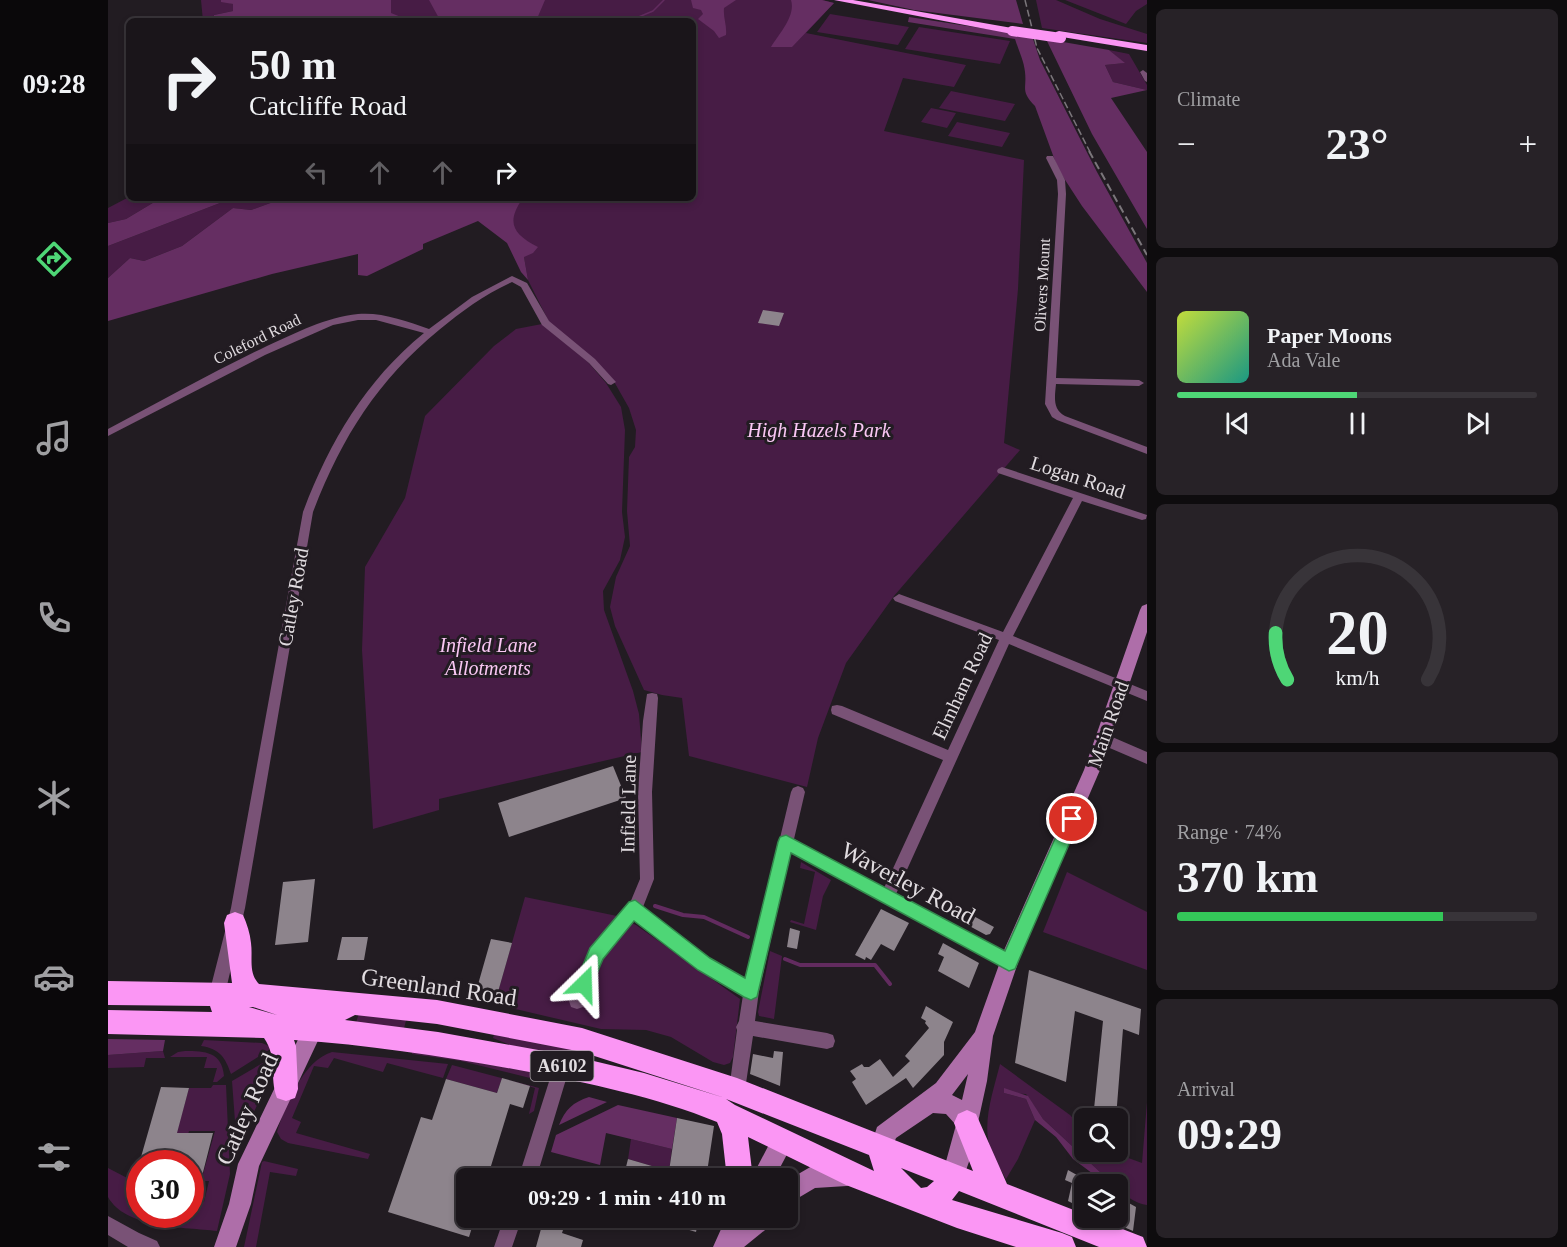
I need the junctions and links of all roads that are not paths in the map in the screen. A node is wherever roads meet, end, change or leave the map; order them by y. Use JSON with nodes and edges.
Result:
{"nodes":[{"id":1,"x":838,"y":0,"type":"edge"},
{"id":2,"x":855,"y":0,"type":"edge"},
{"id":3,"x":1013,"y":29,"type":"junction"},
{"id":4,"x":1147,"y":50,"type":"edge"},
{"id":5,"x":1050,"y":158,"type":"dead end"},
{"id":6,"x":429,"y":332,"type":"junction"},
{"id":7,"x":610,"y":381,"type":"dead end"},
{"id":8,"x":1052,"y":381,"type":"junction"},
{"id":9,"x":1139,"y":383,"type":"dead end"},
{"id":10,"x":108,"y":433,"type":"edge"},
{"id":11,"x":1147,"y":451,"type":"edge"},
{"id":12,"x":1002,"y":471,"type":"dead end"},
{"id":13,"x":1079,"y":496,"type":"junction"},
{"id":14,"x":1142,"y":516,"type":"dead end"},
{"id":15,"x":899,"y":598,"type":"dead end"},
{"id":16,"x":1147,"y":610,"type":"edge"},
{"id":17,"x":1006,"y":638,"type":"junction"},
{"id":18,"x":1122,"y":686,"type":"junction"},
{"id":19,"x":1147,"y":696,"type":"edge"},
{"id":20,"x":652,"y":698,"type":"dead end"},
{"id":21,"x":837,"y":710,"type":"dead end"},
{"id":22,"x":1103,"y":739,"type":"junction"},
{"id":23,"x":950,"y":757,"type":"junction"},
{"id":24,"x":1147,"y":758,"type":"edge"},
{"id":25,"x":798,"y":792,"type":"dead end"},
{"id":26,"x":786,"y":842,"type":"junction"},
{"id":27,"x":887,"y":897,"type":"junction"},
{"id":28,"x":635,"y":908,"type":"junction"},
{"id":29,"x":235,"y":923,"type":"junction"},
{"id":30,"x":1009,"y":963,"type":"junction"},
{"id":31,"x":751,"y":991,"type":"junction"},
{"id":32,"x":108,"y":993,"type":"edge"},
{"id":33,"x":217,"y":994,"type":"junction"},
{"id":34,"x":254,"y":995,"type":"junction"},
{"id":35,"x":577,"y":1000,"type":"dead end"},
{"id":36,"x":355,"y":1003,"type":"junction"},
{"id":37,"x":108,"y":1022,"type":"edge"},
{"id":38,"x":187,"y":1023,"type":"junction"},
{"id":39,"x":271,"y":1027,"type":"junction"},
{"id":40,"x":744,"y":1027,"type":"junction"},
{"id":41,"x":313,"y":1030,"type":"junction"},
{"id":42,"x":982,"y":1036,"type":"junction"},
{"id":43,"x":827,"y":1041,"type":"dead end"},
{"id":44,"x":562,"y":1066,"type":"junction"},
{"id":45,"x":286,"y":1089,"type":"junction"},
{"id":46,"x":731,"y":1101,"type":"junction"},
{"id":47,"x":929,"y":1103,"type":"junction"},
{"id":48,"x":818,"y":1123,"type":"junction"},
{"id":49,"x":967,"y":1123,"type":"junction"},
{"id":50,"x":783,"y":1141,"type":"junction"},
{"id":51,"x":881,"y":1149,"type":"junction"},
{"id":52,"x":531,"y":1168,"type":"edge"},
{"id":53,"x":739,"y":1168,"type":"edge"},
{"id":54,"x":768,"y":1168,"type":"edge"},
{"id":55,"x":853,"y":1175,"type":"junction"},
{"id":56,"x":953,"y":1176,"type":"junction"},
{"id":57,"x":798,"y":1186,"type":"edge"},
{"id":58,"x":999,"y":1196,"type":"junction"},
{"id":59,"x":916,"y":1201,"type":"junction"},
{"id":60,"x":108,"y":1225,"type":"edge"},
{"id":61,"x":510,"y":1228,"type":"edge"},
{"id":62,"x":733,"y":1228,"type":"edge"},
{"id":63,"x":749,"y":1228,"type":"edge"},
{"id":64,"x":151,"y":1247,"type":"edge"},
{"id":65,"x":225,"y":1247,"type":"edge"},
{"id":66,"x":503,"y":1247,"type":"edge"},
{"id":67,"x":725,"y":1247,"type":"edge"},
{"id":68,"x":1062,"y":1247,"type":"edge"},
{"id":69,"x":1133,"y":1247,"type":"edge"}],
"edges":[{"from":1,"to":3,"type":"highway"},
{"from":2,"to":3,"type":"highway"},
{"from":3,"to":4,"type":"highway","bridge":true},
{"from":5,"to":8,"type":"street","name":"Olivers Mount"},
{"from":6,"to":7,"type":"street","name":"Catley Road"},
{"from":6,"to":10,"type":"street","name":"Coleford Road"},
{"from":6,"to":29,"type":"street","name":"Catley Road"},
{"from":8,"to":9,"type":"street"},
{"from":8,"to":11,"type":"street","name":"Olivers Mount"},
{"from":12,"to":13,"type":"street","name":"Logan Road"},
{"from":13,"to":14,"type":"street","name":"Logan Road"},
{"from":13,"to":17,"type":"street","name":"Elmham Road"},
{"from":15,"to":17,"type":"street"},
{"from":16,"to":18,"type":"main road","name":"Main Road"},
{"from":17,"to":18,"type":"street"},
{"from":17,"to":23,"type":"street","name":"Elmham Road"},
{"from":18,"to":19,"type":"street"},
{"from":18,"to":22,"type":"main road","name":"Main Road"},
{"from":20,"to":28,"type":"street","name":"Infield Lane"},
{"from":21,"to":23,"type":"street"},
{"from":22,"to":24,"type":"street"},
{"from":22,"to":30,"type":"main road","name":"Main Road"},
{"from":23,"to":27,"type":"street","name":"Elmham Road"},
{"from":25,"to":26,"type":"street"},
{"from":26,"to":27,"type":"street","name":"Waverley Road"},
{"from":26,"to":31,"type":"street"},
{"from":27,"to":30,"type":"street","name":"Waverley Road"},
{"from":28,"to":31,"type":"street"},
{"from":28,"to":35,"type":"street","name":"Infield Lane"},
{"from":29,"to":33,"type":"street","name":"Catley Road"},
{"from":29,"to":34,"type":"highway"},
{"from":30,"to":42,"type":"main road","name":"Main Road"},
{"from":31,"to":40,"type":"street"},
{"from":32,"to":33,"type":"highway","name":"Greenland Road","number":"A6102"},
{"from":33,"to":34,"type":"highway","name":"Greenland Road","number":"A6102"},
{"from":33,"to":38,"type":"highway"},
{"from":33,"to":39,"type":"highway"},
{"from":34,"to":36,"type":"highway","name":"Greenland Road","number":"A6102"},
{"from":34,"to":41,"type":"highway"},
{"from":36,"to":41,"type":"highway"},
{"from":36,"to":46,"type":"highway","name":"Greenland Road","number":"A6102"},
{"from":37,"to":38,"type":"highway","name":"Greenland Road","number":"A6102"},
{"from":38,"to":39,"type":"highway","name":"Greenland Road","number":"A6102"},
{"from":39,"to":41,"type":"highway","name":"Greenland Road","number":"A6102"},
{"from":39,"to":45,"type":"highway"},
{"from":40,"to":43,"type":"street"},
{"from":40,"to":46,"type":"street"},
{"from":41,"to":44,"type":"highway","name":"Greenland Road","number":"A6102"},
{"from":41,"to":45,"type":"main road","name":"Catley Road"},
{"from":42,"to":47,"type":"main road","name":"Main Road"},
{"from":42,"to":49,"type":"main road","name":"Main Road"},
{"from":44,"to":46,"type":"highway","name":"Greenland Road","number":"A6102"},
{"from":44,"to":52,"type":"street"},
{"from":45,"to":65,"type":"main road","name":"Catley Road"},
{"from":46,"to":48,"type":"highway","name":"Greenland Road","number":"A6102"},
{"from":46,"to":50,"type":"highway","name":"Greenland Road","number":"A6102"},
{"from":46,"to":53,"type":"highway"},
{"from":47,"to":49,"type":"main road"},
{"from":47,"to":51,"type":"main road","name":"Main Road"},
{"from":48,"to":50,"type":"highway"},
{"from":48,"to":51,"type":"highway","name":"Greenland Road","number":"A6102"},
{"from":49,"to":56,"type":"main road","name":"Main Road"},
{"from":49,"to":58,"type":"highway"},
{"from":50,"to":54,"type":"main road"},
{"from":50,"to":55,"type":"highway","name":"Greenland Road","number":"A6102"},
{"from":51,"to":56,"type":"highway","name":"Greenland Road","number":"A6102"},
{"from":51,"to":59,"type":"highway"},
{"from":55,"to":57,"type":"main road"},
{"from":55,"to":59,"type":"highway","name":"Greenland Road","number":"A6102"},
{"from":56,"to":58,"type":"highway","number":"A6102"},
{"from":56,"to":59,"type":"highway"},
{"from":58,"to":69,"type":"highway","number":"A6102"},
{"from":59,"to":68,"type":"highway","number":"A6102"},
{"from":60,"to":64,"type":"street"},
{"from":61,"to":66,"type":"street"},
{"from":62,"to":67,"type":"main road"},
{"from":63,"to":67,"type":"main road"}]}
